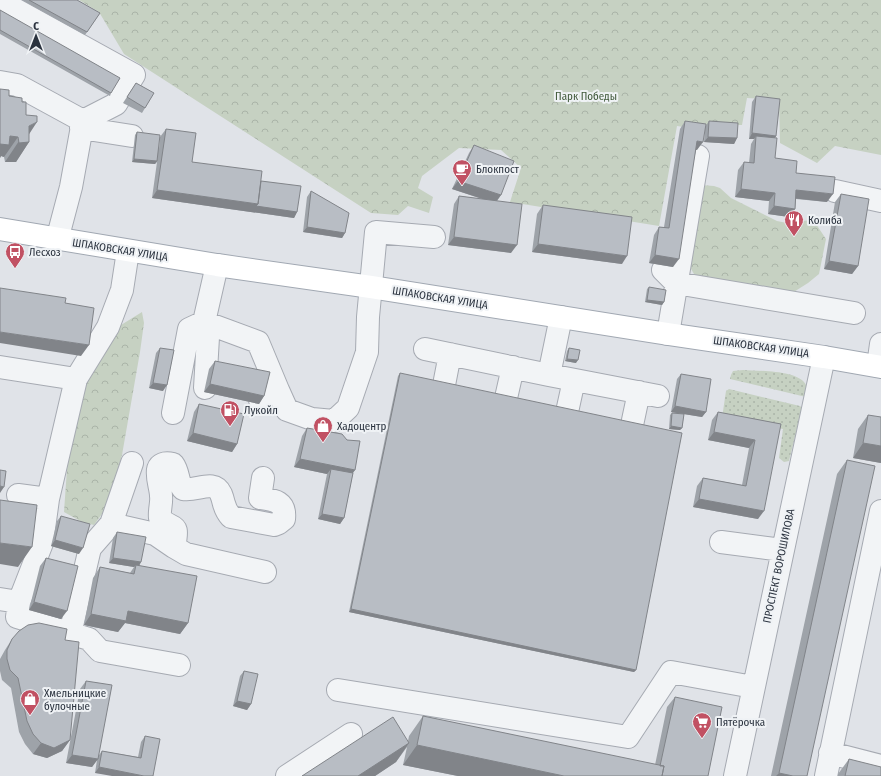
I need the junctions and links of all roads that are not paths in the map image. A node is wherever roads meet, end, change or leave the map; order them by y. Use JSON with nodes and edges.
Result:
{"nodes":[{"id":1,"x":0,"y":1,"type":"edge"},
{"id":2,"x":0,"y":82,"type":"edge"},
{"id":3,"x":82,"y":124,"type":"junction"},
{"id":4,"x":132,"y":136,"type":"dead end"},
{"id":5,"x":698,"y":156,"type":"edge"},
{"id":6,"x":835,"y":191,"type":"edge"},
{"id":7,"x":881,"y":201,"type":"edge"},
{"id":8,"x":0,"y":229,"type":"edge"},
{"id":9,"x":434,"y":237,"type":"dead end"},
{"id":10,"x":58,"y":240,"type":"junction"},
{"id":11,"x":128,"y":251,"type":"junction"},
{"id":12,"x":217,"y":265,"type":"junction"},
{"id":13,"x":670,"y":277,"type":"junction"},
{"id":14,"x":371,"y":287,"type":"junction"},
{"id":15,"x":854,"y":313,"type":"dead end"},
{"id":16,"x":561,"y":317,"type":"junction"},
{"id":17,"x":204,"y":322,"type":"junction"},
{"id":18,"x":668,"y":334,"type":"junction"},
{"id":19,"x":881,"y":344,"type":"edge"},
{"id":20,"x":425,"y":349,"type":"dead end"},
{"id":21,"x":450,"y":354,"type":"junction"},
{"id":22,"x":824,"y":357,"type":"junction"},
{"id":23,"x":879,"y":366,"type":"edge"},
{"id":24,"x":0,"y":367,"type":"edge"},
{"id":25,"x":513,"y":367,"type":"junction"},
{"id":26,"x":549,"y":375,"type":"junction"},
{"id":27,"x":76,"y":379,"type":"junction"},
{"id":28,"x":574,"y":380,"type":"junction"},
{"id":29,"x":444,"y":385,"type":"edge"},
{"id":30,"x":205,"y":388,"type":"dead end"},
{"id":31,"x":506,"y":398,"type":"edge"},
{"id":32,"x":567,"y":412,"type":"edge"},
{"id":33,"x":173,"y":413,"type":"dead end"},
{"id":34,"x":632,"y":425,"type":"edge"},
{"id":35,"x":132,"y":463,"type":"dead end"},
{"id":36,"x":263,"y":478,"type":"dead end"},
{"id":37,"x":18,"y":495,"type":"dead end"},
{"id":38,"x":48,"y":499,"type":"junction"},
{"id":39,"x":881,"y":511,"type":"edge"},
{"id":40,"x":111,"y":524,"type":"junction"},
{"id":41,"x":721,"y":542,"type":"dead end"},
{"id":42,"x":174,"y":547,"type":"junction"},
{"id":43,"x":782,"y":550,"type":"junction"},
{"id":44,"x":265,"y":572,"type":"dead end"},
{"id":45,"x":9,"y":601,"type":"edge"},
{"id":46,"x":70,"y":634,"type":"junction"},
{"id":47,"x":179,"y":665,"type":"dead end"},
{"id":48,"x":753,"y":687,"type":"junction"},
{"id":49,"x":338,"y":690,"type":"dead end"},
{"id":50,"x":351,"y":734,"type":"dead end"},
{"id":51,"x":830,"y":753,"type":"junction"},
{"id":52,"x":881,"y":766,"type":"edge"},
{"id":53,"x":288,"y":776,"type":"edge"},
{"id":54,"x":735,"y":776,"type":"edge"},
{"id":55,"x":826,"y":776,"type":"edge"}],
"edges":[{"from":1,"to":3,"type":"street"},
{"from":2,"to":3,"type":"street"},
{"from":3,"to":4,"type":"street"},
{"from":3,"to":10,"type":"street"},
{"from":5,"to":13,"type":"street"},
{"from":6,"to":7,"type":"street"},
{"from":8,"to":10,"type":"main road","name":"ШПАКОВСКАЯ УЛИЦА"},
{"from":9,"to":14,"type":"street"},
{"from":10,"to":11,"type":"main road","name":"ШПАКОВСКАЯ УЛИЦА"},
{"from":11,"to":12,"type":"main road","name":"ШПАКОВСКАЯ УЛИЦА"},
{"from":11,"to":27,"type":"street"},
{"from":12,"to":14,"type":"main road","name":"ШПАКОВСКАЯ УЛИЦА"},
{"from":12,"to":17,"type":"street"},
{"from":13,"to":15,"type":"street"},
{"from":13,"to":18,"type":"street"},
{"from":14,"to":16,"type":"main road","name":"ШПАКОВСКАЯ УЛИЦА"},
{"from":14,"to":17,"type":"street"},
{"from":16,"to":18,"type":"main road","name":"ШПАКОВСКАЯ УЛИЦА"},
{"from":16,"to":26,"type":"street"},
{"from":17,"to":30,"type":"street"},
{"from":17,"to":33,"type":"street"},
{"from":18,"to":22,"type":"main road","name":"ШПАКОВСКАЯ УЛИЦА"},
{"from":19,"to":23,"type":"street"},
{"from":20,"to":21,"type":"street"},
{"from":21,"to":25,"type":"street"},
{"from":21,"to":29,"type":"street"},
{"from":22,"to":23,"type":"main road","name":"ШПАКОВСКАЯ УЛИЦА"},
{"from":22,"to":43,"type":"street","name":"ПРОСПЕКТ ВОРОШИЛОВА"},
{"from":24,"to":27,"type":"street"},
{"from":25,"to":26,"type":"street"},
{"from":25,"to":31,"type":"street"},
{"from":26,"to":28,"type":"street"},
{"from":27,"to":38,"type":"street"},
{"from":28,"to":32,"type":"street"},
{"from":28,"to":34,"type":"street"},
{"from":35,"to":40,"type":"street"},
{"from":36,"to":42,"type":"street"},
{"from":37,"to":38,"type":"street"},
{"from":38,"to":45,"type":"street"},
{"from":39,"to":51,"type":"street"},
{"from":40,"to":42,"type":"street"},
{"from":40,"to":46,"type":"street"},
{"from":41,"to":43,"type":"street"},
{"from":42,"to":44,"type":"street"},
{"from":43,"to":48,"type":"street","name":"ПРОСПЕКТ ВОРОШИЛОВА"},
{"from":45,"to":46,"type":"street"},
{"from":46,"to":47,"type":"street"},
{"from":48,"to":49,"type":"street"},
{"from":48,"to":54,"type":"street","name":"ПРОСПЕКТ ВОРОШИЛОВА"},
{"from":50,"to":53,"type":"street"},
{"from":51,"to":52,"type":"street"},
{"from":51,"to":55,"type":"street"}]}
